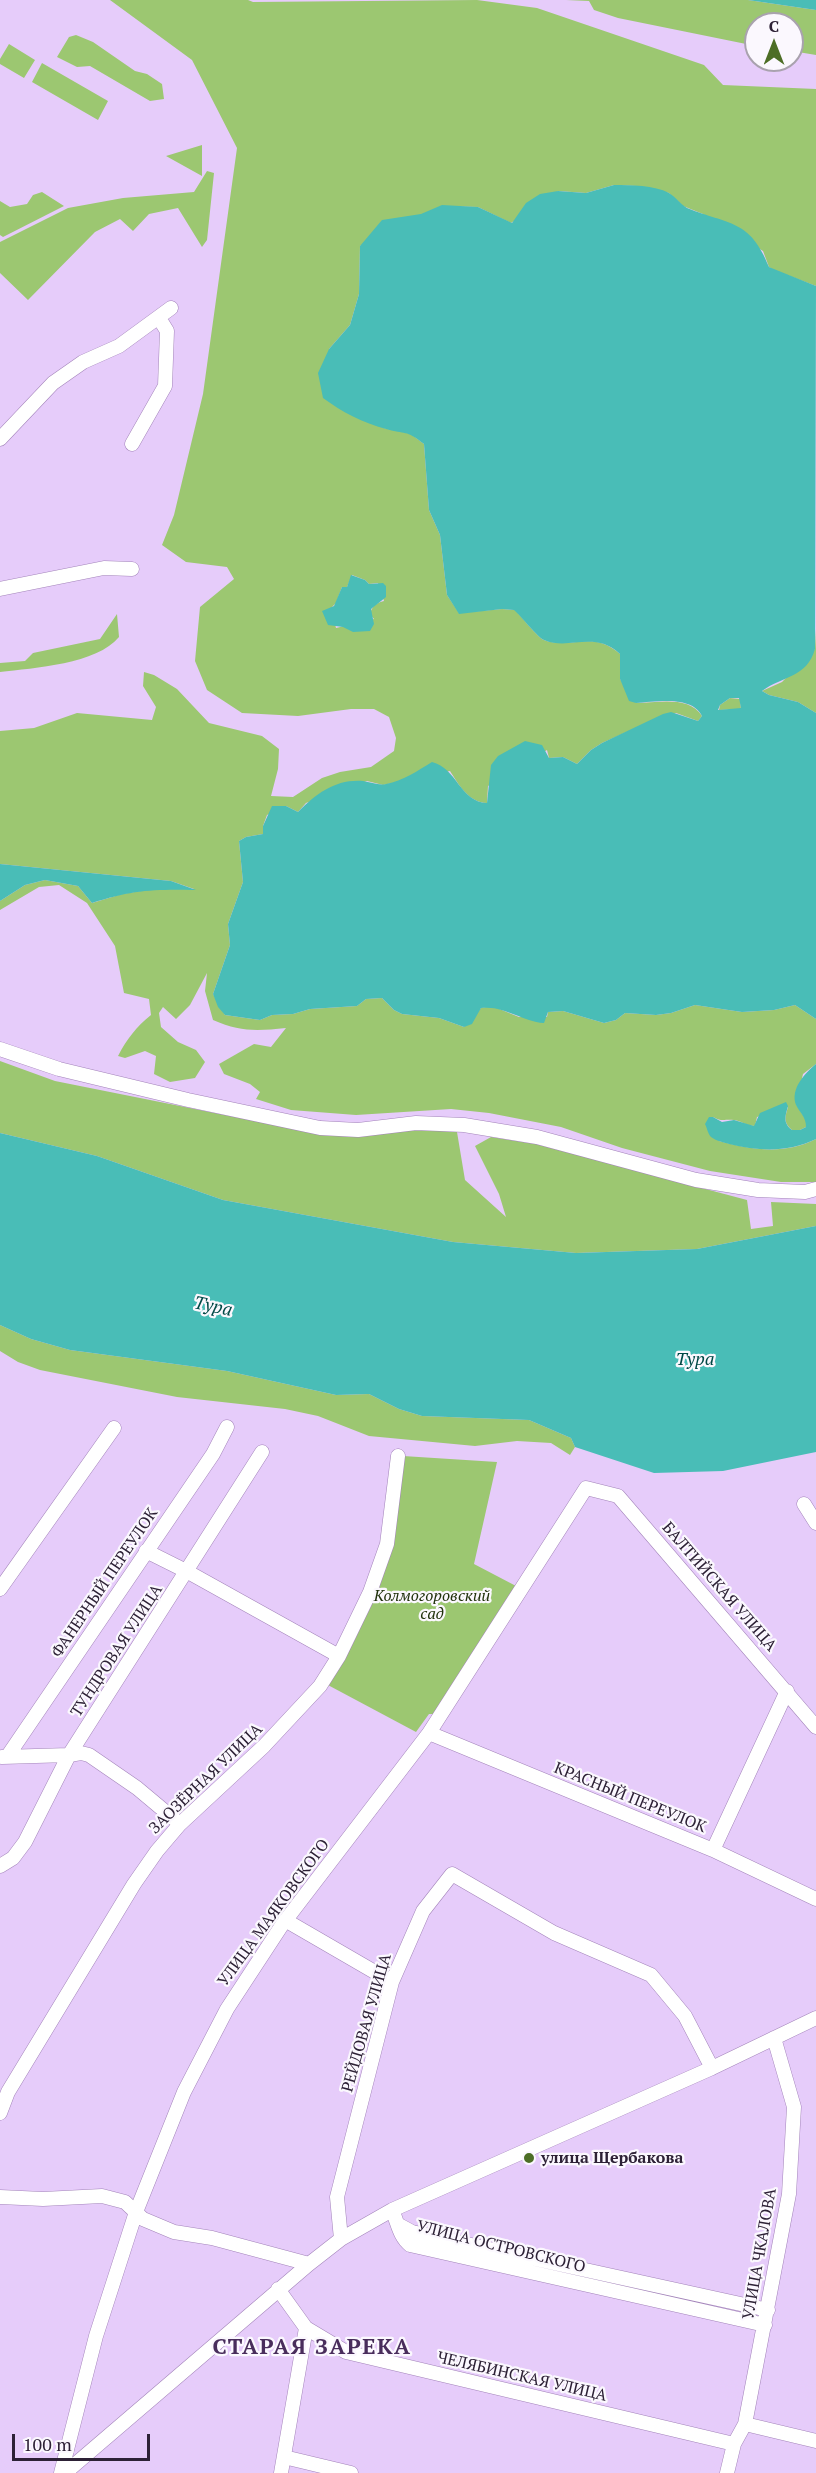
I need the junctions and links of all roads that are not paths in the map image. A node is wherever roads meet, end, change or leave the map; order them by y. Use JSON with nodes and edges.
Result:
{"nodes":[{"id":1,"x":171,"y":308,"type":"dead end"},
{"id":2,"x":159,"y":318,"type":"junction"},
{"id":3,"x":0,"y":439,"type":"edge"},
{"id":4,"x":132,"y":444,"type":"dead end"},
{"id":5,"x":132,"y":569,"type":"dead end"},
{"id":6,"x":0,"y":589,"type":"edge"},
{"id":7,"x":0,"y":1049,"type":"edge"},
{"id":8,"x":816,"y":1189,"type":"edge"},
{"id":9,"x":227,"y":1427,"type":"dead end"},
{"id":10,"x":114,"y":1428,"type":"dead end"},
{"id":11,"x":262,"y":1452,"type":"dead end"},
{"id":12,"x":398,"y":1456,"type":"dead end"},
{"id":13,"x":586,"y":1488,"type":"joint"},
{"id":14,"x":804,"y":1504,"type":"dead end"},
{"id":15,"x":816,"y":1523,"type":"edge"},
{"id":16,"x":146,"y":1551,"type":"junction"},
{"id":17,"x":188,"y":1572,"type":"junction"},
{"id":18,"x":0,"y":1589,"type":"edge"},
{"id":19,"x":339,"y":1656,"type":"junction"},
{"id":20,"x":787,"y":1691,"type":"junction"},
{"id":21,"x":816,"y":1727,"type":"edge"},
{"id":22,"x":429,"y":1733,"type":"junction"},
{"id":23,"x":69,"y":1755,"type":"junction"},
{"id":24,"x":4,"y":1757,"type":"edge"},
{"id":25,"x":180,"y":1824,"type":"junction"},
{"id":26,"x":713,"y":1850,"type":"junction"},
{"id":27,"x":0,"y":1866,"type":"edge"},
{"id":28,"x":816,"y":1899,"type":"edge"},
{"id":29,"x":285,"y":1920,"type":"junction"},
{"id":30,"x":392,"y":1982,"type":"junction"},
{"id":31,"x":816,"y":2018,"type":"edge"},
{"id":32,"x":774,"y":2038,"type":"junction"},
{"id":33,"x":712,"y":2068,"type":"junction"},
{"id":34,"x":0,"y":2113,"type":"edge"},
{"id":35,"x":0,"y":2197,"type":"edge"},
{"id":36,"x":392,"y":2210,"type":"junction"},
{"id":37,"x":136,"y":2212,"type":"junction"},
{"id":38,"x":399,"y":2225,"type":"junction"},
{"id":39,"x":341,"y":2239,"type":"junction"},
{"id":40,"x":309,"y":2264,"type":"junction"},
{"id":41,"x":278,"y":2289,"type":"junction"},
{"id":42,"x":768,"y":2310,"type":"junction"},
{"id":43,"x":765,"y":2325,"type":"junction"},
{"id":44,"x":306,"y":2328,"type":"junction"},
{"id":45,"x":745,"y":2424,"type":"junction"},
{"id":46,"x":816,"y":2441,"type":"edge"},
{"id":47,"x":734,"y":2444,"type":"junction"},
{"id":48,"x":284,"y":2457,"type":"junction"},
{"id":49,"x":63,"y":2473,"type":"edge"},
{"id":50,"x":281,"y":2473,"type":"edge"},
{"id":51,"x":351,"y":2473,"type":"edge"},
{"id":52,"x":727,"y":2473,"type":"edge"}],
"edges":[{"from":1,"to":2,"type":"street"},
{"from":2,"to":3,"type":"street"},
{"from":2,"to":4,"type":"street"},
{"from":5,"to":6,"type":"street"},
{"from":7,"to":8,"type":"street"},
{"from":9,"to":16,"type":"street","name":"ФАНЕРНЫЙ ПЕРЕУЛОК"},
{"from":10,"to":18,"type":"street"},
{"from":11,"to":17,"type":"street","name":"ТУНДРОВАЯ УЛИЦА"},
{"from":12,"to":19,"type":"street","name":"ЗАОЗЁРНАЯ УЛИЦА"},
{"from":13,"to":20,"type":"street","name":"БАЛТИЙСКАЯ УЛИЦА"},
{"from":13,"to":22,"type":"street","name":"УЛИЦА МАЯКОВСКОГО"},
{"from":14,"to":15,"type":"street"},
{"from":16,"to":17,"type":"street"},
{"from":16,"to":24,"type":"street","name":"ФАНЕРНЫЙ ПЕРЕУЛОК"},
{"from":17,"to":19,"type":"street"},
{"from":17,"to":23,"type":"street","name":"ТУНДРОВАЯ УЛИЦА"},
{"from":19,"to":25,"type":"street","name":"ЗАОЗЁРНАЯ УЛИЦА"},
{"from":20,"to":21,"type":"street","name":"БАЛТИЙСКАЯ УЛИЦА"},
{"from":20,"to":26,"type":"street"},
{"from":22,"to":26,"type":"street","name":"КРАСНЫЙ ПЕРЕУЛОК"},
{"from":22,"to":29,"type":"street","name":"УЛИЦА МАЯКОВСКОГО"},
{"from":23,"to":24,"type":"street"},
{"from":23,"to":25,"type":"street"},
{"from":23,"to":27,"type":"street","name":"ТУНДРОВАЯ УЛИЦА"},
{"from":25,"to":34,"type":"street","name":"ЗАОЗЁРНАЯ УЛИЦА"},
{"from":26,"to":28,"type":"street","name":"КРАСНЫЙ ПЕРЕУЛОК"},
{"from":29,"to":30,"type":"street"},
{"from":29,"to":37,"type":"street","name":"УЛИЦА МАЯКОВСКОГО"},
{"from":30,"to":33,"type":"street","name":"РЕЙДОВАЯ УЛИЦА"},
{"from":30,"to":39,"type":"street","name":"РЕЙДОВАЯ УЛИЦА"},
{"from":31,"to":32,"type":"street"},
{"from":32,"to":33,"type":"street"},
{"from":32,"to":42,"type":"street","name":"УЛИЦА ЧКАЛОВА"},
{"from":33,"to":36,"type":"street"},
{"from":35,"to":37,"type":"street"},
{"from":36,"to":38,"type":"street"},
{"from":36,"to":39,"type":"street"},
{"from":37,"to":40,"type":"street"},
{"from":37,"to":49,"type":"street","name":"УЛИЦА МАЯКОВСКОГО"},
{"from":38,"to":42,"type":"street","name":"УЛИЦА ОСТРОВСКОГО"},
{"from":38,"to":43,"type":"street","name":"УЛИЦА ОСТРОВСКОГО"},
{"from":39,"to":40,"type":"street"},
{"from":40,"to":41,"type":"street"},
{"from":41,"to":44,"type":"street"},
{"from":41,"to":49,"type":"street"},
{"from":42,"to":43,"type":"street","name":"УЛИЦА ЧКАЛОВА"},
{"from":43,"to":45,"type":"street","name":"УЛИЦА ЧКАЛОВА"},
{"from":44,"to":47,"type":"street","name":"ЧЕЛЯБИНСКАЯ УЛИЦА"},
{"from":44,"to":48,"type":"street"},
{"from":45,"to":46,"type":"street"},
{"from":45,"to":47,"type":"street","name":"УЛИЦА ЧКАЛОВА"},
{"from":47,"to":52,"type":"street","name":"УЛИЦА ЧКАЛОВА"},
{"from":48,"to":50,"type":"street"},
{"from":48,"to":51,"type":"street"}]}
